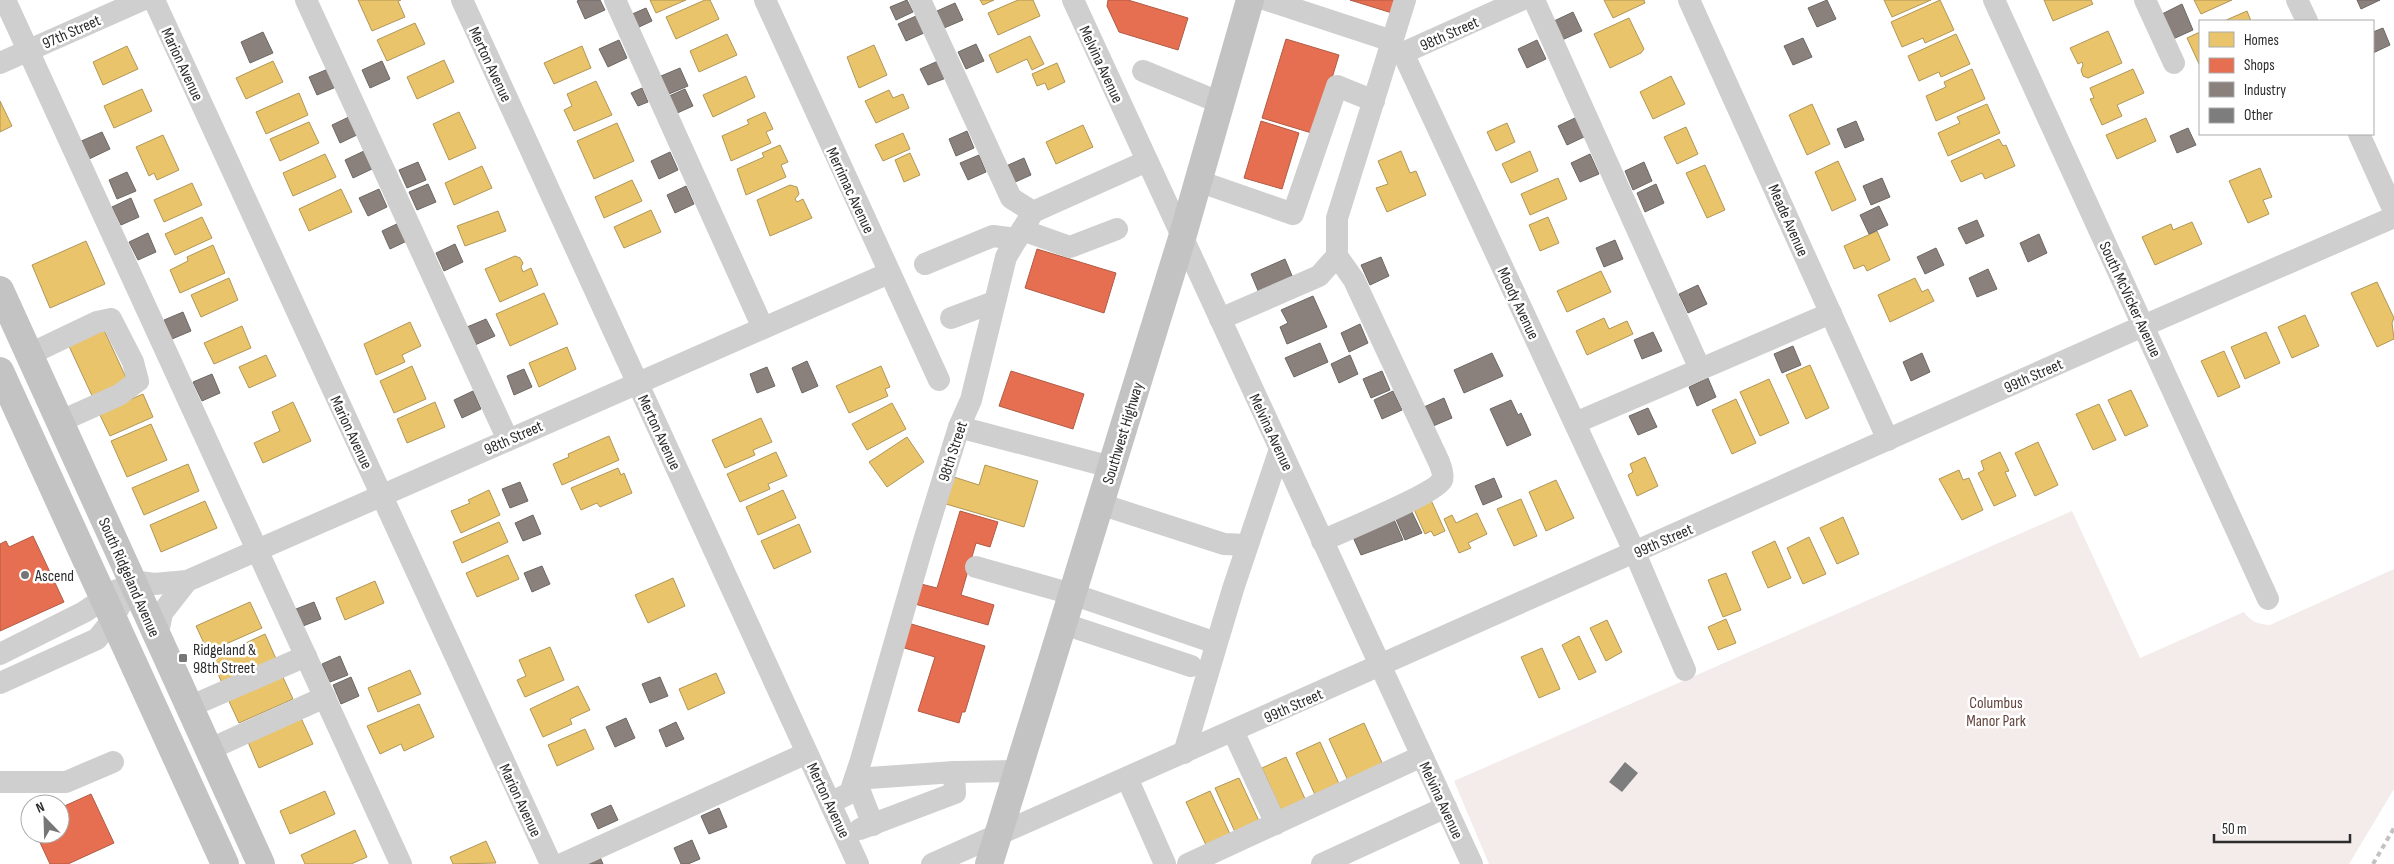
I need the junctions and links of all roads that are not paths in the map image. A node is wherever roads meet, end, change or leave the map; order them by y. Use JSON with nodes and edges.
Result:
{"nodes":[{"id":1,"x":5,"y":0,"type":"edge"},
{"id":2,"x":142,"y":0,"type":"edge"},
{"id":3,"x":154,"y":0,"type":"edge"},
{"id":4,"x":306,"y":0,"type":"edge"},
{"id":5,"x":462,"y":0,"type":"edge"},
{"id":6,"x":615,"y":0,"type":"edge"},
{"id":7,"x":765,"y":0,"type":"edge"},
{"id":8,"x":920,"y":0,"type":"edge"},
{"id":9,"x":1094,"y":0,"type":"edge"},
{"id":10,"x":1250,"y":0,"type":"edge"},
{"id":11,"x":1267,"y":0,"type":"edge"},
{"id":12,"x":1404,"y":0,"type":"edge"},
{"id":13,"x":1521,"y":0,"type":"edge"},
{"id":14,"x":1534,"y":0,"type":"edge"},
{"id":15,"x":1690,"y":0,"type":"edge"},
{"id":16,"x":1994,"y":0,"type":"edge"},
{"id":17,"x":2145,"y":0,"type":"edge"},
{"id":18,"x":2297,"y":0,"type":"edge"},
{"id":19,"x":1077,"y":9,"type":"edge"},
{"id":20,"x":2307,"y":20,"type":"edge"},
{"id":21,"x":1398,"y":47,"type":"junction"},
{"id":22,"x":28,"y":50,"type":"junction"},
{"id":23,"x":0,"y":63,"type":"edge"},
{"id":24,"x":2174,"y":63,"type":"dead end"},
{"id":25,"x":1143,"y":71,"type":"dead end"},
{"id":26,"x":1374,"y":101,"type":"junction"},
{"id":27,"x":1221,"y":103,"type":"junction"},
{"id":28,"x":2359,"y":135,"type":"edge"},
{"id":29,"x":1147,"y":161,"type":"junction"},
{"id":30,"x":1198,"y":181,"type":"junction"},
{"id":31,"x":2394,"y":211,"type":"edge"},
{"id":32,"x":2394,"y":217,"type":"edge"},
{"id":33,"x":1024,"y":227,"type":"junction"},
{"id":34,"x":1117,"y":230,"type":"dead end"},
{"id":35,"x":1182,"y":238,"type":"junction"},
{"id":36,"x":1337,"y":256,"type":"junction"},
{"id":37,"x":925,"y":264,"type":"dead end"},
{"id":38,"x":889,"y":273,"type":"junction"},
{"id":39,"x":0,"y":290,"type":"edge"},
{"id":40,"x":994,"y":302,"type":"junction"},
{"id":41,"x":1831,"y":313,"type":"junction"},
{"id":42,"x":951,"y":318,"type":"dead end"},
{"id":43,"x":1220,"y":319,"type":"junction"},
{"id":44,"x":2143,"y":326,"type":"junction"},
{"id":45,"x":763,"y":328,"type":"junction"},
{"id":46,"x":30,"y":354,"type":"junction"},
{"id":47,"x":1700,"y":369,"type":"junction"},
{"id":48,"x":0,"y":371,"type":"edge"},
{"id":49,"x":939,"y":380,"type":"dead end"},
{"id":50,"x":638,"y":383,"type":"junction"},
{"id":51,"x":61,"y":421,"type":"junction"},
{"id":52,"x":1575,"y":423,"type":"junction"},
{"id":53,"x":959,"y":427,"type":"junction"},
{"id":54,"x":508,"y":440,"type":"junction"},
{"id":55,"x":1888,"y":440,"type":"junction"},
{"id":56,"x":1280,"y":449,"type":"junction"},
{"id":57,"x":1112,"y":467,"type":"junction"},
{"id":58,"x":381,"y":495,"type":"junction"},
{"id":59,"x":1100,"y":504,"type":"junction"},
{"id":60,"x":1322,"y":541,"type":"junction"},
{"id":61,"x":1247,"y":545,"type":"junction"},
{"id":62,"x":257,"y":550,"type":"junction"},
{"id":63,"x":1635,"y":553,"type":"junction"},
{"id":64,"x":976,"y":567,"type":"dead end"},
{"id":65,"x":133,"y":581,"type":"junction"},
{"id":66,"x":187,"y":581,"type":"junction"},
{"id":67,"x":1072,"y":594,"type":"junction"},
{"id":68,"x":2268,"y":599,"type":"dead end"},
{"id":69,"x":107,"y":617,"type":"junction"},
{"id":70,"x":1064,"y":624,"type":"junction"},
{"id":71,"x":157,"y":638,"type":"junction"},
{"id":72,"x":1216,"y":643,"type":"junction"},
{"id":73,"x":0,"y":654,"type":"edge"},
{"id":74,"x":306,"y":656,"type":"junction"},
{"id":75,"x":1191,"y":666,"type":"dead end"},
{"id":76,"x":1380,"y":666,"type":"junction"},
{"id":77,"x":1685,"y":670,"type":"dead end"},
{"id":78,"x":0,"y":683,"type":"edge"},
{"id":79,"x":325,"y":697,"type":"junction"},
{"id":80,"x":189,"y":707,"type":"junction"},
{"id":81,"x":1233,"y":731,"type":"junction"},
{"id":82,"x":208,"y":750,"type":"junction"},
{"id":83,"x":808,"y":753,"type":"junction"},
{"id":84,"x":1184,"y":753,"type":"junction"},
{"id":85,"x":1422,"y":756,"type":"junction"},
{"id":86,"x":113,"y":762,"type":"dead end"},
{"id":87,"x":1018,"y":771,"type":"junction"},
{"id":88,"x":954,"y":772,"type":"junction"},
{"id":89,"x":1127,"y":778,"type":"junction"},
{"id":90,"x":855,"y":779,"type":"junction"},
{"id":91,"x":0,"y":782,"type":"edge"},
{"id":92,"x":830,"y":803,"type":"junction"},
{"id":93,"x":1446,"y":807,"type":"junction"},
{"id":94,"x":1276,"y":824,"type":"junction"},
{"id":95,"x":873,"y":825,"type":"junction"},
{"id":96,"x":845,"y":835,"type":"junction"},
{"id":97,"x":998,"y":835,"type":"junction"},
{"id":98,"x":225,"y":864,"type":"edge"},
{"id":99,"x":260,"y":864,"type":"edge"},
{"id":100,"x":401,"y":864,"type":"edge"},
{"id":101,"x":551,"y":864,"type":"edge"},
{"id":102,"x":562,"y":864,"type":"edge"},
{"id":103,"x":858,"y":864,"type":"edge"},
{"id":104,"x":932,"y":864,"type":"edge"},
{"id":105,"x":989,"y":864,"type":"edge"},
{"id":106,"x":1165,"y":864,"type":"edge"},
{"id":107,"x":1188,"y":864,"type":"edge"},
{"id":108,"x":1322,"y":864,"type":"edge"},
{"id":109,"x":1472,"y":864,"type":"edge"}],
"edges":[{"from":1,"to":22,"type":"street"},
{"from":2,"to":22,"type":"street","name":"97th Street"},
{"from":3,"to":58,"type":"street","name":"Marion Avenue"},
{"from":4,"to":54,"type":"street"},
{"from":5,"to":50,"type":"street","name":"Merton Avenue"},
{"from":6,"to":45,"type":"street"},
{"from":7,"to":38,"type":"street","name":"Merrimac Avenue"},
{"from":8,"to":33,"type":"street"},
{"from":9,"to":19,"type":"street"},
{"from":10,"to":27,"type":"main road","name":"Southwest Highway"},
{"from":11,"to":21,"type":"street"},
{"from":12,"to":21,"type":"street"},
{"from":13,"to":21,"type":"street","name":"98th Street"},
{"from":14,"to":47,"type":"street"},
{"from":15,"to":41,"type":"street","name":"Meade Avenue"},
{"from":16,"to":44,"type":"street","name":"South McVicker Avenue"},
{"from":17,"to":24,"type":"street"},
{"from":18,"to":20,"type":"street"},
{"from":19,"to":29,"type":"street","name":"Melvina Avenue"},
{"from":21,"to":26,"type":"street"},
{"from":21,"to":52,"type":"street","name":"Moody Avenue"},
{"from":22,"to":23,"type":"street","name":"97th Street"},
{"from":22,"to":62,"type":"street"},
{"from":25,"to":27,"type":"street"},
{"from":26,"to":30,"type":"street"},
{"from":26,"to":36,"type":"street"},
{"from":27,"to":30,"type":"main road","name":"Southwest Highway"},
{"from":28,"to":31,"type":"street"},
{"from":29,"to":33,"type":"street"},
{"from":29,"to":35,"type":"street","name":"Melvina Avenue"},
{"from":30,"to":35,"type":"main road","name":"Southwest Highway"},
{"from":32,"to":44,"type":"street","name":"99th Street"},
{"from":33,"to":34,"type":"street"},
{"from":33,"to":37,"type":"street"},
{"from":33,"to":40,"type":"street","name":"98th Street"},
{"from":35,"to":43,"type":"street","name":"Melvina Avenue"},
{"from":35,"to":57,"type":"main road","name":"Southwest Highway"},
{"from":36,"to":43,"type":"street"},
{"from":36,"to":60,"type":"street"},
{"from":38,"to":45,"type":"street","name":"98th Street"},
{"from":38,"to":49,"type":"street","name":"Merrimac Avenue"},
{"from":39,"to":46,"type":"main road","name":"South Ridgeland Avenue"},
{"from":40,"to":42,"type":"street"},
{"from":40,"to":53,"type":"street","name":"98th Street"},
{"from":41,"to":47,"type":"street"},
{"from":41,"to":55,"type":"street","name":"Meade Avenue"},
{"from":43,"to":56,"type":"street","name":"Melvina Avenue"},
{"from":44,"to":55,"type":"street","name":"99th Street"},
{"from":44,"to":68,"type":"street","name":"South McVicker Avenue"},
{"from":45,"to":50,"type":"street","name":"98th Street"},
{"from":46,"to":51,"type":"main road","name":"South Ridgeland Avenue"},
{"from":46,"to":51,"type":"street"},
{"from":47,"to":52,"type":"street"},
{"from":48,"to":69,"type":"main road","name":"South Ridgeland Avenue"},
{"from":50,"to":54,"type":"street","name":"98th Street"},
{"from":50,"to":83,"type":"street","name":"Merton Avenue"},
{"from":51,"to":65,"type":"main road","name":"South Ridgeland Avenue"},
{"from":52,"to":63,"type":"street","name":"Moody Avenue"},
{"from":53,"to":57,"type":"street"},
{"from":53,"to":90,"type":"street","name":"98th Street"},
{"from":54,"to":58,"type":"street","name":"98th Street"},
{"from":55,"to":63,"type":"street","name":"99th Street"},
{"from":56,"to":60,"type":"street","name":"Melvina Avenue"},
{"from":56,"to":61,"type":"street"},
{"from":57,"to":59,"type":"main road","name":"Southwest Highway"},
{"from":58,"to":62,"type":"street","name":"98th Street"},
{"from":58,"to":101,"type":"street","name":"Marion Avenue"},
{"from":59,"to":61,"type":"street"},
{"from":59,"to":67,"type":"main road","name":"Southwest Highway"},
{"from":60,"to":76,"type":"street","name":"Melvina Avenue"},
{"from":61,"to":72,"type":"street"},
{"from":62,"to":66,"type":"street","name":"98th Street"},
{"from":62,"to":74,"type":"street"},
{"from":63,"to":76,"type":"street","name":"99th Street"},
{"from":63,"to":77,"type":"street","name":"Moody Avenue"},
{"from":64,"to":67,"type":"street"},
{"from":65,"to":66,"type":"street","name":"98th Street"},
{"from":65,"to":69,"type":"street"},
{"from":65,"to":71,"type":"main road","name":"South Ridgeland Avenue"},
{"from":66,"to":71,"type":"street"},
{"from":67,"to":70,"type":"main road","name":"Southwest Highway"},
{"from":67,"to":72,"type":"street"},
{"from":69,"to":73,"type":"street"},
{"from":69,"to":78,"type":"street"},
{"from":69,"to":80,"type":"main road"},
{"from":69,"to":98,"type":"main road","name":"South Ridgeland Avenue"},
{"from":70,"to":75,"type":"street"},
{"from":70,"to":87,"type":"main road","name":"Southwest Highway"},
{"from":71,"to":80,"type":"main road","name":"South Ridgeland Avenue"},
{"from":72,"to":84,"type":"street"},
{"from":74,"to":79,"type":"street"},
{"from":74,"to":80,"type":"street"},
{"from":76,"to":81,"type":"street","name":"99th Street"},
{"from":76,"to":85,"type":"street","name":"Melvina Avenue"},
{"from":79,"to":82,"type":"street"},
{"from":79,"to":100,"type":"street"},
{"from":80,"to":82,"type":"main road","name":"South Ridgeland Avenue"},
{"from":81,"to":84,"type":"street","name":"99th Street"},
{"from":81,"to":94,"type":"street"},
{"from":82,"to":99,"type":"main road","name":"South Ridgeland Avenue"},
{"from":83,"to":92,"type":"street","name":"Merton Avenue"},
{"from":83,"to":102,"type":"street"},
{"from":84,"to":89,"type":"street","name":"99th Street"},
{"from":85,"to":93,"type":"street","name":"Melvina Avenue"},
{"from":85,"to":94,"type":"street"},
{"from":86,"to":91,"type":"street"},
{"from":87,"to":88,"type":"street"},
{"from":87,"to":97,"type":"main road","name":"Southwest Highway"},
{"from":88,"to":90,"type":"street"},
{"from":88,"to":95,"type":"street"},
{"from":89,"to":97,"type":"street","name":"99th Street"},
{"from":89,"to":106,"type":"street"},
{"from":90,"to":92,"type":"street","name":"98th Street"},
{"from":90,"to":95,"type":"street"},
{"from":92,"to":96,"type":"street","name":"Merton Avenue"},
{"from":93,"to":108,"type":"street"},
{"from":93,"to":109,"type":"street","name":"Melvina Avenue"},
{"from":94,"to":107,"type":"street"},
{"from":95,"to":96,"type":"street"},
{"from":96,"to":103,"type":"street","name":"Merton Avenue"},
{"from":97,"to":104,"type":"street","name":"99th Street"},
{"from":97,"to":105,"type":"main road","name":"Southwest Highway"}]}
